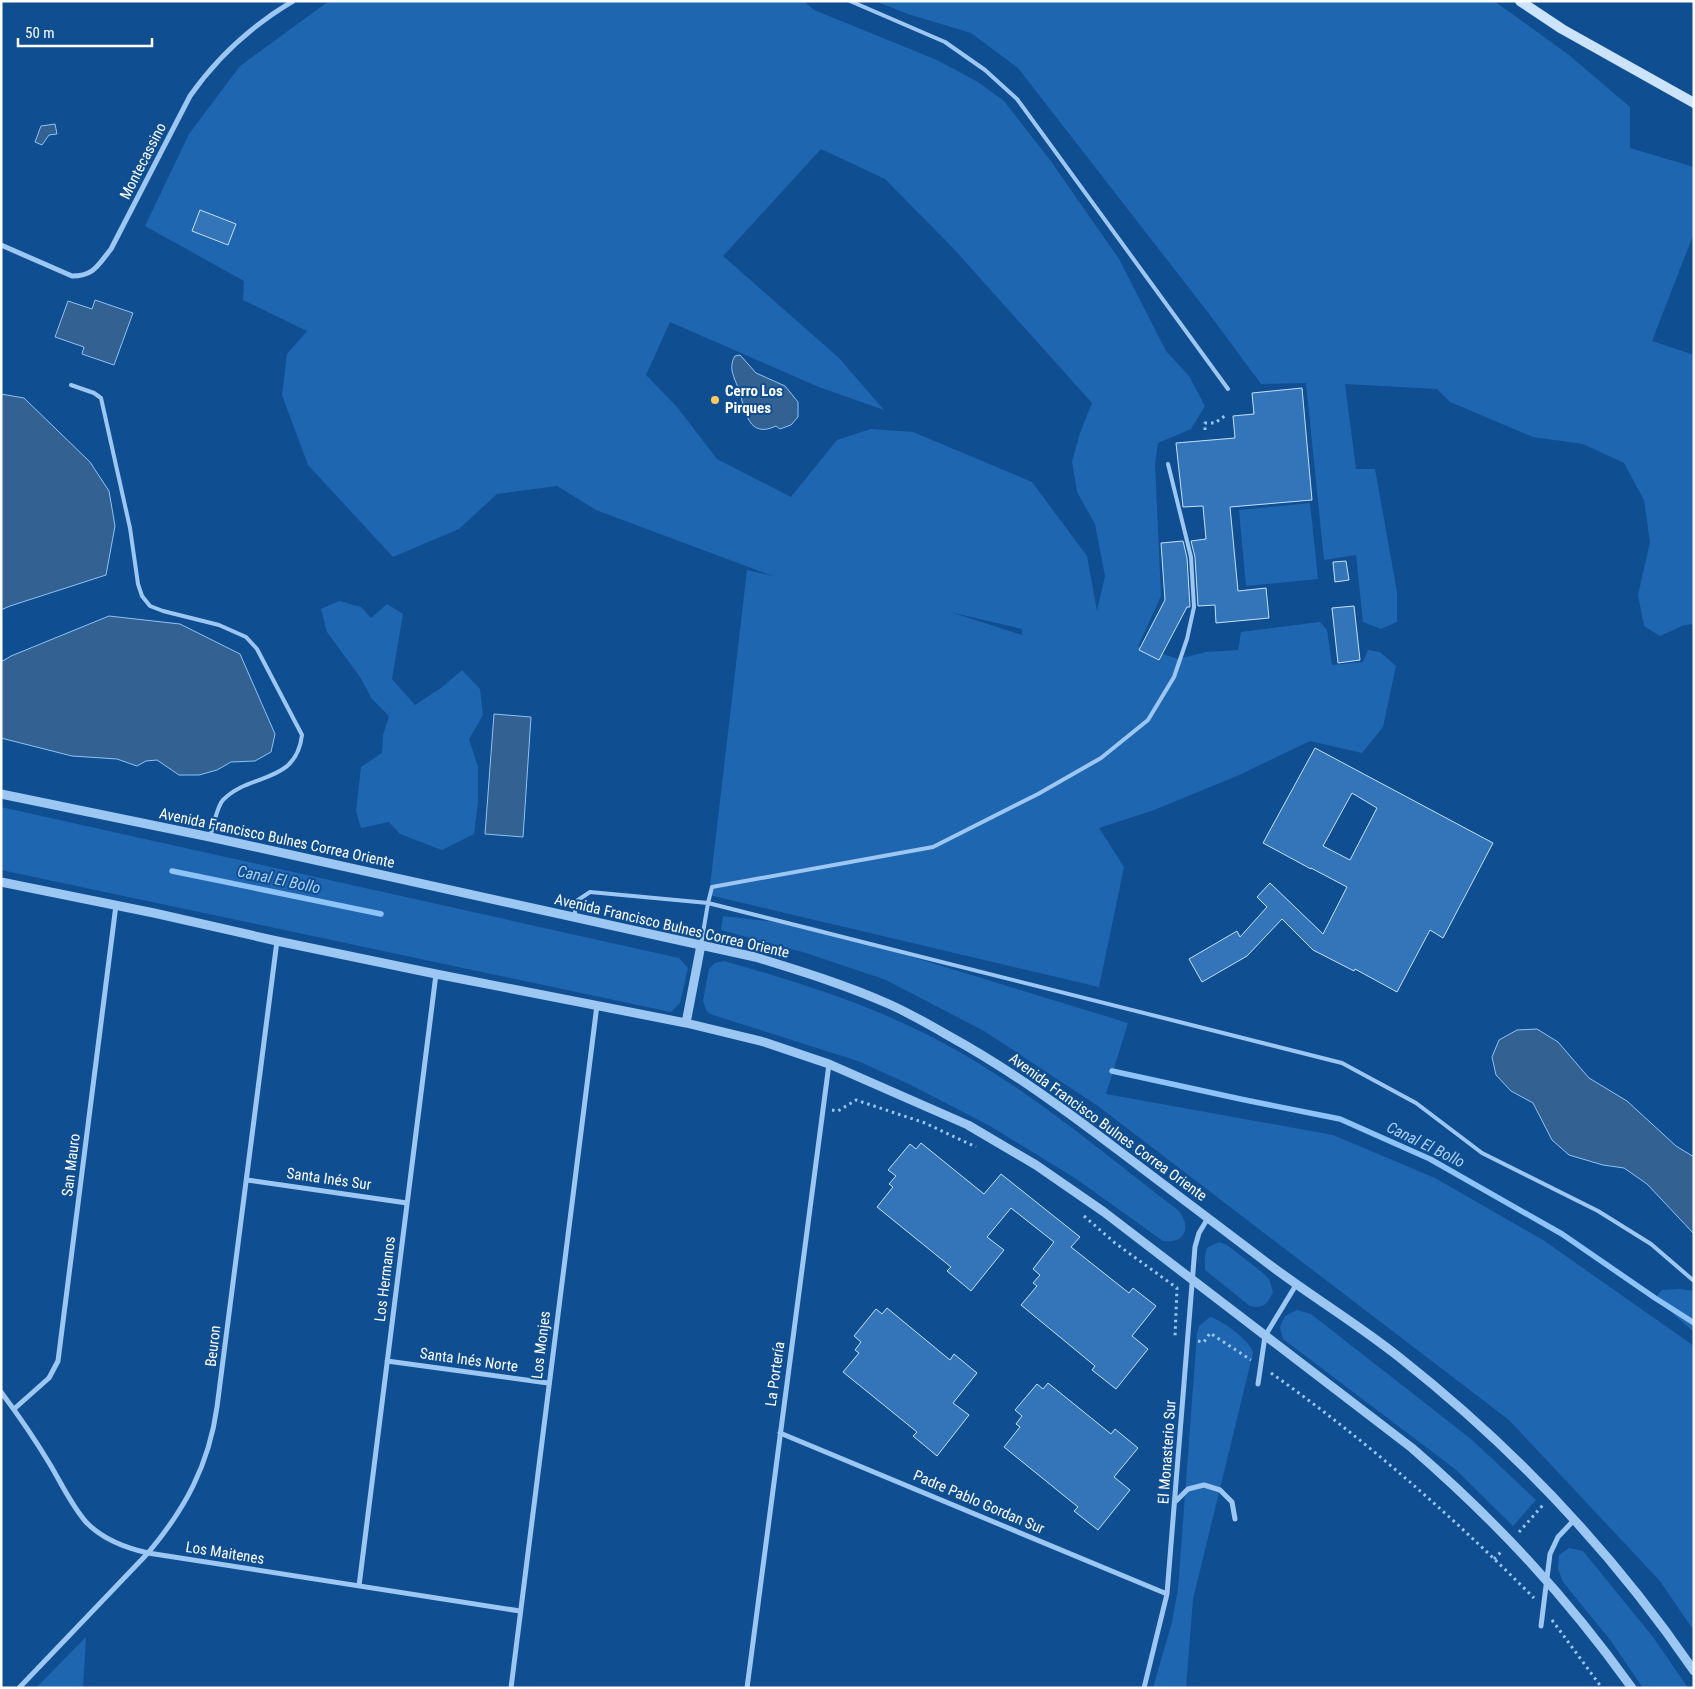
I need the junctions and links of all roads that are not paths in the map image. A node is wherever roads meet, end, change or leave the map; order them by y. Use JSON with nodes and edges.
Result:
{"nodes":[{"id":1,"x":292,"y":1,"type":"edge"},
{"id":2,"x":850,"y":1,"type":"edge"},
{"id":3,"x":1520,"y":1,"type":"edge"},
{"id":4,"x":1694,"y":103,"type":"edge"},
{"id":5,"x":1,"y":245,"type":"edge"},
{"id":6,"x":70,"y":385,"type":"dead end"},
{"id":7,"x":1228,"y":389,"type":"dead end"},
{"id":8,"x":1168,"y":464,"type":"dead end"},
{"id":9,"x":1,"y":794,"type":"edge"},
{"id":10,"x":210,"y":837,"type":"junction"},
{"id":11,"x":1,"y":882,"type":"edge"},
{"id":12,"x":708,"y":903,"type":"junction"},
{"id":13,"x":116,"y":905,"type":"junction"},
{"id":14,"x":574,"y":916,"type":"junction"},
{"id":15,"x":277,"y":941,"type":"junction"},
{"id":16,"x":701,"y":945,"type":"junction"},
{"id":17,"x":436,"y":974,"type":"junction"},
{"id":18,"x":597,"y":1005,"type":"junction"},
{"id":19,"x":686,"y":1023,"type":"junction"},
{"id":20,"x":829,"y":1064,"type":"junction"},
{"id":21,"x":246,"y":1180,"type":"junction"},
{"id":22,"x":407,"y":1203,"type":"junction"},
{"id":23,"x":1208,"y":1218,"type":"junction"},
{"id":24,"x":1192,"y":1278,"type":"junction"},
{"id":25,"x":1694,"y":1281,"type":"edge"},
{"id":26,"x":1296,"y":1285,"type":"junction"},
{"id":27,"x":1265,"y":1336,"type":"junction"},
{"id":28,"x":387,"y":1362,"type":"junction"},
{"id":29,"x":548,"y":1383,"type":"junction"},
{"id":30,"x":1258,"y":1384,"type":"dead end"},
{"id":31,"x":1,"y":1392,"type":"edge"},
{"id":32,"x":14,"y":1409,"type":"junction"},
{"id":33,"x":780,"y":1433,"type":"junction"},
{"id":34,"x":1176,"y":1501,"type":"junction"},
{"id":35,"x":1235,"y":1519,"type":"dead end"},
{"id":36,"x":1575,"y":1519,"type":"junction"},
{"id":37,"x":148,"y":1554,"type":"junction"},
{"id":38,"x":1547,"y":1579,"type":"junction"},
{"id":39,"x":359,"y":1586,"type":"junction"},
{"id":40,"x":1168,"y":1594,"type":"junction"},
{"id":41,"x":520,"y":1611,"type":"junction"},
{"id":42,"x":1541,"y":1626,"type":"dead end"},
{"id":43,"x":1694,"y":1671,"type":"edge"},
{"id":44,"x":19,"y":1688,"type":"edge"},
{"id":45,"x":511,"y":1688,"type":"edge"},
{"id":46,"x":747,"y":1688,"type":"edge"},
{"id":47,"x":1144,"y":1688,"type":"edge"},
{"id":48,"x":1632,"y":1688,"type":"edge"}],
"edges":[{"from":1,"to":5,"type":"street","name":"Montecassino"},
{"from":2,"to":7,"type":"lane"},
{"from":3,"to":4,"type":"main road"},
{"from":6,"to":10,"type":"lane"},
{"from":8,"to":12,"type":"lane"},
{"from":9,"to":10,"type":"street","name":"Avenida Francisco Bulnes Correa Oriente"},
{"from":10,"to":14,"type":"street","name":"Avenida Francisco Bulnes Correa Oriente"},
{"from":11,"to":13,"type":"street"},
{"from":12,"to":14,"type":"lane"},
{"from":12,"to":16,"type":"lane"},
{"from":12,"to":25,"type":"lane"},
{"from":13,"to":15,"type":"street"},
{"from":13,"to":32,"type":"street","name":"San Mauro"},
{"from":14,"to":16,"type":"street","name":"Avenida Francisco Bulnes Correa Oriente"},
{"from":15,"to":17,"type":"street"},
{"from":15,"to":21,"type":"street","name":"Beuron"},
{"from":16,"to":19,"type":"street"},
{"from":16,"to":23,"type":"street","name":"Avenida Francisco Bulnes Correa Oriente"},
{"from":17,"to":18,"type":"street"},
{"from":17,"to":22,"type":"street","name":"Los Hermanos"},
{"from":18,"to":19,"type":"street"},
{"from":18,"to":29,"type":"street","name":"Los Monjes"},
{"from":19,"to":20,"type":"street"},
{"from":20,"to":24,"type":"street"},
{"from":20,"to":33,"type":"street","name":"La Portería"},
{"from":21,"to":22,"type":"street","name":"Santa Inés Sur"},
{"from":21,"to":37,"type":"street","name":"Beuron"},
{"from":22,"to":28,"type":"street","name":"Los Hermanos"},
{"from":23,"to":24,"type":"street","name":"El Monasterio Sur"},
{"from":23,"to":26,"type":"street","name":"Avenida Francisco Bulnes Correa Oriente"},
{"from":24,"to":27,"type":"street"},
{"from":24,"to":34,"type":"street","name":"El Monasterio Sur"},
{"from":26,"to":27,"type":"street"},
{"from":26,"to":36,"type":"street","name":"Avenida Francisco Bulnes Correa Oriente"},
{"from":27,"to":30,"type":"street"},
{"from":27,"to":38,"type":"street"},
{"from":28,"to":29,"type":"street","name":"Santa Inés Norte"},
{"from":28,"to":39,"type":"street","name":"Los Hermanos"},
{"from":29,"to":41,"type":"street","name":"Los Monjes"},
{"from":31,"to":32,"type":"street","name":"Los Maitenes"},
{"from":32,"to":37,"type":"street","name":"Los Maitenes"},
{"from":33,"to":40,"type":"street","name":"Padre Pablo Gordan Sur"},
{"from":33,"to":46,"type":"street","name":"La Portería"},
{"from":34,"to":35,"type":"street"},
{"from":34,"to":40,"type":"street","name":"El Monasterio Sur"},
{"from":36,"to":38,"type":"street"},
{"from":36,"to":43,"type":"street","name":"Avenida Francisco Bulnes Correa Oriente"},
{"from":37,"to":39,"type":"street","name":"Los Maitenes"},
{"from":37,"to":44,"type":"street","name":"Beuron"},
{"from":38,"to":42,"type":"street"},
{"from":38,"to":48,"type":"street"},
{"from":39,"to":41,"type":"street","name":"Los Maitenes"},
{"from":40,"to":47,"type":"street","name":"El Monasterio Sur"},
{"from":41,"to":45,"type":"street","name":"Los Monjes"}]}
